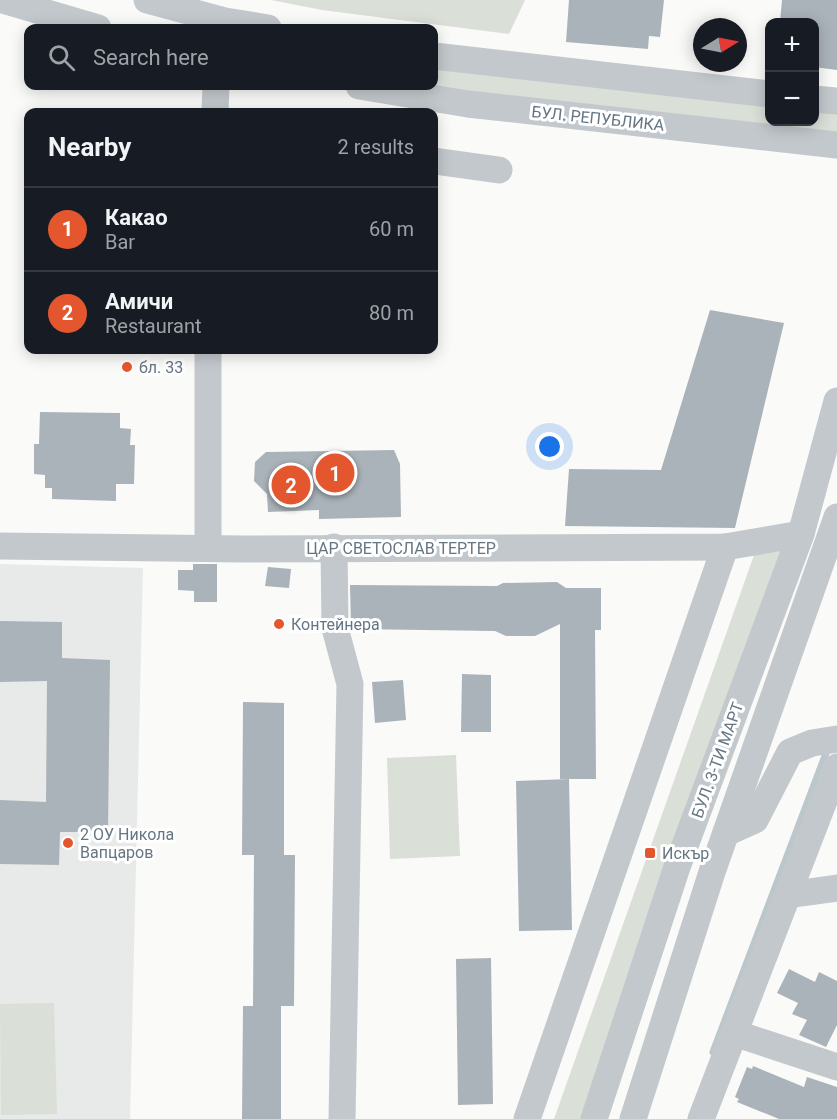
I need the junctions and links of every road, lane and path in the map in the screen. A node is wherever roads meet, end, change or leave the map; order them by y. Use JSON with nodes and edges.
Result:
{"nodes":[{"id":1,"x":3,"y":0,"type":"edge"},
{"id":2,"x":147,"y":0,"type":"edge"},
{"id":3,"x":84,"y":24,"type":"edge"},
{"id":4,"x":221,"y":24,"type":"edge"},
{"id":5,"x":438,"y":56,"type":"edge"},
{"id":6,"x":216,"y":90,"type":"edge"},
{"id":7,"x":383,"y":90,"type":"edge"},
{"id":8,"x":765,"y":93,"type":"edge"},
{"id":9,"x":819,"y":99,"type":"edge"},
{"id":10,"x":837,"y":101,"type":"edge"},
{"id":11,"x":215,"y":108,"type":"edge"},
{"id":12,"x":837,"y":145,"type":"edge"},
{"id":13,"x":438,"y":162,"type":"edge"},
{"id":14,"x":499,"y":170,"type":"dead end"},
{"id":15,"x":208,"y":354,"type":"edge"},
{"id":16,"x":837,"y":401,"type":"edge"},
{"id":17,"x":837,"y":517,"type":"edge"},
{"id":18,"x":801,"y":534,"type":"junction"},
{"id":19,"x":0,"y":546,"type":"edge"},
{"id":20,"x":725,"y":547,"type":"junction"},
{"id":21,"x":208,"y":548,"type":"junction"},
{"id":22,"x":334,"y":548,"type":"junction"},
{"id":23,"x":828,"y":740,"type":"edge"},
{"id":24,"x":837,"y":767,"type":"edge"},
{"id":25,"x":726,"y":833,"type":"junction"},
{"id":26,"x":837,"y":888,"type":"edge"},
{"id":27,"x":787,"y":895,"type":"junction"},
{"id":28,"x":735,"y":1033,"type":"junction"},
{"id":29,"x":837,"y":1067,"type":"edge"},
{"id":30,"x":342,"y":1119,"type":"edge"},
{"id":31,"x":527,"y":1119,"type":"edge"},
{"id":32,"x":594,"y":1119,"type":"edge"},
{"id":33,"x":633,"y":1119,"type":"edge"},
{"id":34,"x":701,"y":1119,"type":"edge"}],
"edges":[{"from":1,"to":3,"type":"street"},
{"from":2,"to":4,"type":"street"},
{"from":5,"to":8,"type":"street"},
{"from":6,"to":11,"type":"street"},
{"from":7,"to":12,"type":"street","name":"БУЛ. РЕПУБЛИКА"},
{"from":9,"to":10,"type":"street"},
{"from":13,"to":14,"type":"street"},
{"from":15,"to":21,"type":"street"},
{"from":16,"to":18,"type":"street","name":"БУЛ. 3-ТИ МАРТ"},
{"from":17,"to":25,"type":"street","name":"БУЛ. 3-ТИ МАРТ"},
{"from":18,"to":20,"type":"street","name":"ЦАР СВЕТОСЛАВ ТЕРТЕР"},
{"from":18,"to":32,"type":"street","name":"БУЛ. 3-ТИ МАРТ"},
{"from":19,"to":21,"type":"street","name":"ЦАР СВЕТОСЛАВ ТЕРТЕР"},
{"from":20,"to":22,"type":"street","name":"ЦАР СВЕТОСЛАВ ТЕРТЕР"},
{"from":20,"to":31,"type":"street"},
{"from":21,"to":22,"type":"street","name":"ЦАР СВЕТОСЛАВ ТЕРТЕР"},
{"from":22,"to":30,"type":"street"},
{"from":23,"to":25,"type":"street"},
{"from":24,"to":27,"type":"street"},
{"from":25,"to":33,"type":"street","name":"БУЛ. 3-ТИ МАРТ"},
{"from":26,"to":27,"type":"street"},
{"from":27,"to":28,"type":"street"},
{"from":28,"to":29,"type":"street"},
{"from":28,"to":34,"type":"street"}]}
